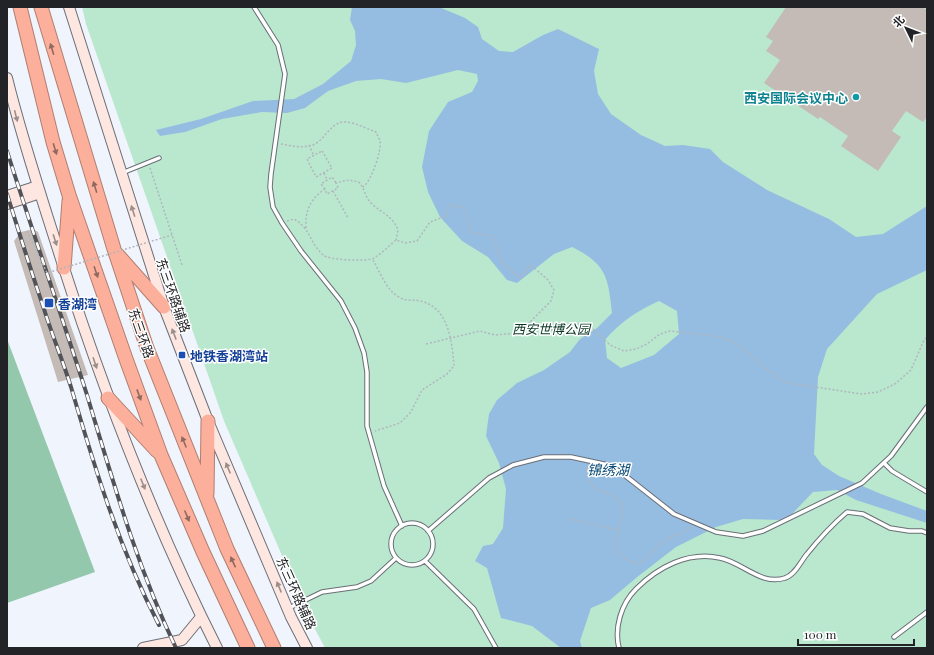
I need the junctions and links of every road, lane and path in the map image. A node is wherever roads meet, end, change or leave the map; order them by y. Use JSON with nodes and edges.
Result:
{"nodes":[{"id":1,"x":20,"y":7,"type":"edge"},
{"id":2,"x":41,"y":7,"type":"edge"},
{"id":3,"x":70,"y":7,"type":"edge"},
{"id":4,"x":254,"y":7,"type":"edge"},
{"id":5,"x":7,"y":78,"type":"edge"},
{"id":6,"x":276,"y":143,"type":"junction"},
{"id":7,"x":309,"y":145,"type":"junction"},
{"id":8,"x":314,"y":156,"type":"junction"},
{"id":9,"x":159,"y":158,"type":"dead end"},
{"id":10,"x":148,"y":162,"type":"junction"},
{"id":11,"x":121,"y":173,"type":"junction"},
{"id":12,"x":324,"y":173,"type":"junction"},
{"id":13,"x":327,"y":180,"type":"junction"},
{"id":14,"x":336,"y":183,"type":"junction"},
{"id":15,"x":363,"y":187,"type":"junction"},
{"id":16,"x":39,"y":189,"type":"junction"},
{"id":17,"x":325,"y":189,"type":"junction"},
{"id":18,"x":333,"y":191,"type":"junction"},
{"id":19,"x":69,"y":195,"type":"junction"},
{"id":20,"x":7,"y":196,"type":"edge"},
{"id":21,"x":7,"y":204,"type":"edge"},
{"id":22,"x":348,"y":218,"type":"dead end"},
{"id":23,"x":282,"y":223,"type":"junction"},
{"id":24,"x":306,"y":228,"type":"junction"},
{"id":25,"x":27,"y":230,"type":"dead end"},
{"id":26,"x":172,"y":235,"type":"junction"},
{"id":27,"x":396,"y":240,"type":"junction"},
{"id":28,"x":114,"y":249,"type":"junction"},
{"id":29,"x":373,"y":259,"type":"junction"},
{"id":30,"x":182,"y":265,"type":"dead end"},
{"id":31,"x":64,"y":268,"type":"junction"},
{"id":32,"x":164,"y":307,"type":"junction"},
{"id":33,"x":529,"y":322,"type":"junction"},
{"id":34,"x":927,"y":337,"type":"edge"},
{"id":35,"x":450,"y":338,"type":"junction"},
{"id":36,"x":426,"y":344,"type":"dead end"},
{"id":37,"x":108,"y":398,"type":"junction"},
{"id":38,"x":927,"y":407,"type":"edge"},
{"id":39,"x":208,"y":421,"type":"junction"},
{"id":40,"x":369,"y":433,"type":"junction"},
{"id":41,"x":161,"y":455,"type":"junction"},
{"id":42,"x":588,"y":461,"type":"junction"},
{"id":43,"x":884,"y":463,"type":"junction"},
{"id":44,"x":927,"y":492,"type":"edge"},
{"id":45,"x":207,"y":500,"type":"junction"},
{"id":46,"x":569,"y":519,"type":"dead end"},
{"id":47,"x":693,"y":522,"type":"junction"},
{"id":48,"x":402,"y":526,"type":"junction"},
{"id":49,"x":618,"y":530,"type":"junction"},
{"id":50,"x":428,"y":531,"type":"junction"},
{"id":51,"x":927,"y":533,"type":"edge"},
{"id":52,"x":396,"y":558,"type":"junction"},
{"id":53,"x":425,"y":561,"type":"junction"},
{"id":54,"x":288,"y":609,"type":"junction"},
{"id":55,"x":927,"y":612,"type":"edge"},
{"id":56,"x":201,"y":617,"type":"junction"},
{"id":57,"x":894,"y":637,"type":"dead end"},
{"id":58,"x":143,"y":648,"type":"edge"},
{"id":59,"x":217,"y":648,"type":"edge"},
{"id":60,"x":248,"y":648,"type":"edge"},
{"id":61,"x":274,"y":648,"type":"edge"},
{"id":62,"x":308,"y":648,"type":"edge"},
{"id":63,"x":496,"y":648,"type":"edge"},
{"id":64,"x":619,"y":648,"type":"edge"}],
"edges":[{"from":1,"to":19,"type":"highway","name":"东三环路","one_way":true},
{"from":28,"to":2,"type":"highway","name":"东三环路","one_way":true},
{"from":3,"to":11,"type":"main road","name":"东三环路辅路"},
{"from":4,"to":6,"type":"lane"},
{"from":5,"to":16,"type":"main road","one_way":true},
{"from":6,"to":7,"type":"path"},
{"from":6,"to":23,"type":"lane"},
{"from":7,"to":8,"type":"path"},
{"from":7,"to":15,"type":"path"},
{"from":8,"to":12,"type":"path"},
{"from":8,"to":12,"type":"path"},
{"from":9,"to":10,"type":"lane"},
{"from":10,"to":11,"type":"lane"},
{"from":10,"to":26,"type":"path"},
{"from":32,"to":11,"type":"main road","name":"东三环路辅路","one_way":true},
{"from":12,"to":13,"type":"path"},
{"from":13,"to":14,"type":"path"},
{"from":13,"to":17,"type":"path"},
{"from":14,"to":15,"type":"path"},
{"from":14,"to":18,"type":"path"},
{"from":15,"to":27,"type":"path"},
{"from":16,"to":20,"type":"main road"},
{"from":16,"to":21,"type":"main road"},
{"from":16,"to":31,"type":"main road","one_way":true},
{"from":17,"to":18,"type":"path"},
{"from":17,"to":24,"type":"path"},
{"from":18,"to":22,"type":"path"},
{"from":19,"to":31,"type":"highway"},
{"from":19,"to":41,"type":"highway","name":"东三环路","one_way":true},
{"from":23,"to":24,"type":"path"},
{"from":23,"to":40,"type":"lane"},
{"from":24,"to":29,"type":"path"},
{"from":25,"to":26,"type":"path","bridge":true},
{"from":26,"to":30,"type":"path"},
{"from":27,"to":29,"type":"path"},
{"from":27,"to":33,"type":"path"},
{"from":28,"to":32,"type":"highway"},
{"from":45,"to":28,"type":"highway","name":"东三环路","one_way":true},
{"from":29,"to":35,"type":"path"},
{"from":31,"to":37,"type":"main road","one_way":true},
{"from":39,"to":32,"type":"main road","name":"东三环路辅路","one_way":true},
{"from":33,"to":34,"type":"path"},
{"from":33,"to":35,"type":"path"},
{"from":35,"to":36,"type":"path"},
{"from":35,"to":40,"type":"path"},
{"from":37,"to":41,"type":"highway"},
{"from":37,"to":56,"type":"main road","one_way":true},
{"from":38,"to":43,"type":"lane"},
{"from":39,"to":45,"type":"highway"},
{"from":54,"to":39,"type":"main road","name":"东三环路辅路","one_way":true},
{"from":40,"to":48,"type":"lane"},
{"from":41,"to":60,"type":"highway","name":"东三环路","one_way":true},
{"from":42,"to":47,"type":"lane"},
{"from":42,"to":49,"type":"path"},
{"from":42,"to":50,"type":"lane"},
{"from":43,"to":44,"type":"lane"},
{"from":43,"to":47,"type":"lane"},
{"from":61,"to":45,"type":"highway","name":"东三环路","one_way":true},
{"from":46,"to":49,"type":"path"},
{"from":47,"to":49,"type":"path"},
{"from":48,"to":50,"type":"lane"},
{"from":48,"to":52,"type":"lane"},
{"from":50,"to":53,"type":"lane"},
{"from":51,"to":64,"type":"lane"},
{"from":52,"to":53,"type":"lane"},
{"from":52,"to":54,"type":"lane"},
{"from":53,"to":63,"type":"lane"},
{"from":54,"to":62,"type":"main road","name":"东三环路辅路"},
{"from":55,"to":57,"type":"lane"},
{"from":56,"to":58,"type":"main road"},
{"from":56,"to":59,"type":"main road"}]}
